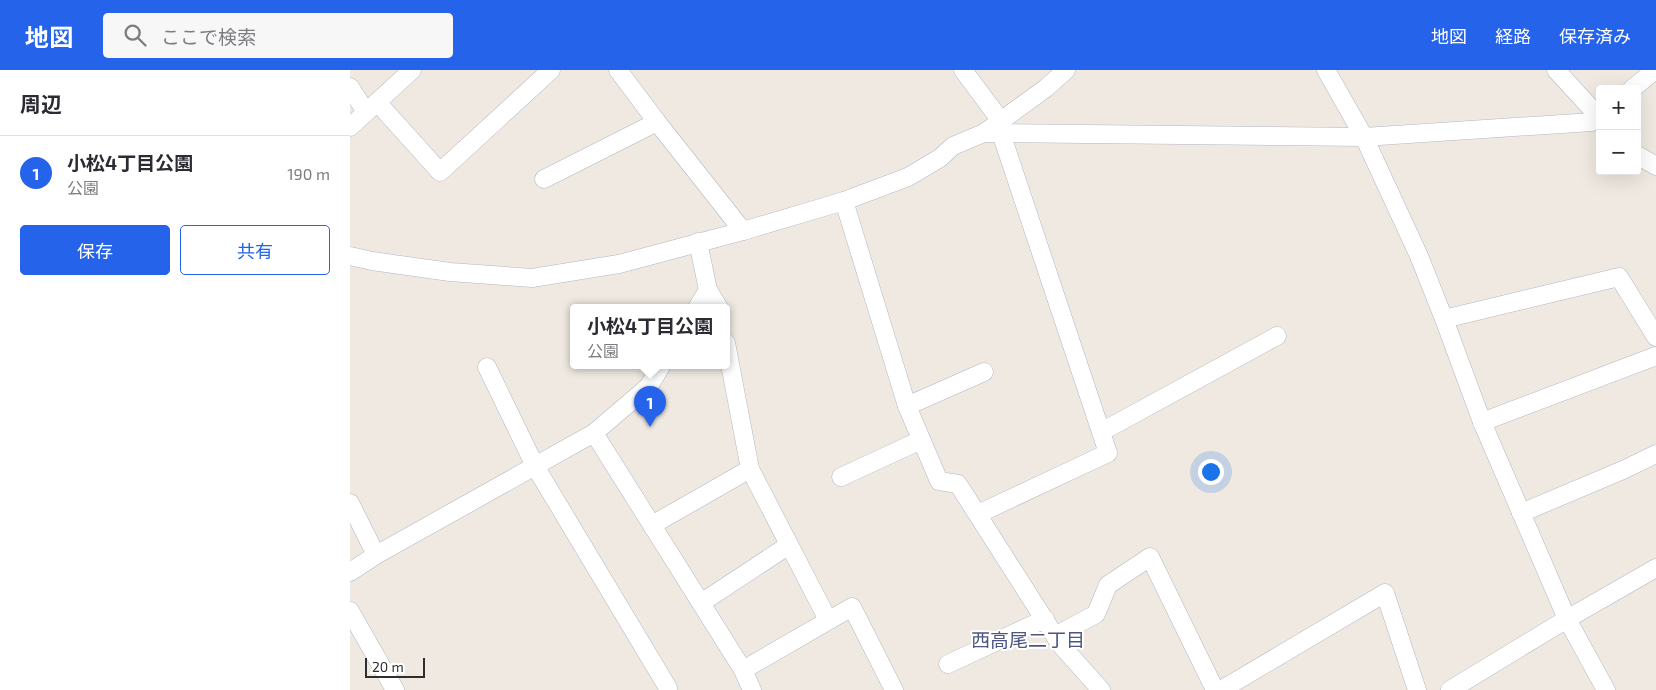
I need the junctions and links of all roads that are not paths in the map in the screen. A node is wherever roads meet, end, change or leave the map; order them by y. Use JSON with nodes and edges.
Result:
{"nodes":[{"id":1,"x":412,"y":70,"type":"edge"},
{"id":2,"x":551,"y":70,"type":"edge"},
{"id":3,"x":618,"y":70,"type":"edge"},
{"id":4,"x":963,"y":70,"type":"edge"},
{"id":5,"x":1066,"y":70,"type":"edge"},
{"id":6,"x":1326,"y":70,"type":"edge"},
{"id":7,"x":1556,"y":70,"type":"edge"},
{"id":8,"x":1655,"y":70,"type":"edge"},
{"id":9,"x":1637,"y":85,"type":"edge"},
{"id":10,"x":350,"y":88,"type":"edge"},
{"id":11,"x":372,"y":107,"type":"junction"},
{"id":12,"x":1596,"y":113,"type":"edge"},
{"id":13,"x":1596,"y":119,"type":"edge"},
{"id":14,"x":657,"y":122,"type":"junction"},
{"id":15,"x":350,"y":127,"type":"edge"},
{"id":16,"x":995,"y":129,"type":"junction"},
{"id":17,"x":1364,"y":137,"type":"junction"},
{"id":18,"x":1641,"y":157,"type":"edge"},
{"id":19,"x":1656,"y":166,"type":"edge"},
{"id":20,"x":544,"y":179,"type":"dead end"},
{"id":21,"x":844,"y":201,"type":"junction"},
{"id":22,"x":743,"y":231,"type":"junction"},
{"id":23,"x":698,"y":242,"type":"junction"},
{"id":24,"x":350,"y":256,"type":"edge"},
{"id":25,"x":708,"y":290,"type":"junction"},
{"id":26,"x":699,"y":304,"type":"edge"},
{"id":27,"x":717,"y":304,"type":"edge"},
{"id":28,"x":1444,"y":319,"type":"junction"},
{"id":29,"x":1277,"y":336,"type":"dead end"},
{"id":30,"x":1656,"y":337,"type":"edge"},
{"id":31,"x":1656,"y":356,"type":"edge"},
{"id":32,"x":730,"y":365,"type":"edge"},
{"id":33,"x":487,"y":367,"type":"dead end"},
{"id":34,"x":659,"y":369,"type":"edge"},
{"id":35,"x":984,"y":372,"type":"dead end"},
{"id":36,"x":906,"y":406,"type":"junction"},
{"id":37,"x":1482,"y":422,"type":"junction"},
{"id":38,"x":594,"y":432,"type":"junction"},
{"id":39,"x":1101,"y":432,"type":"junction"},
{"id":40,"x":921,"y":440,"type":"junction"},
{"id":41,"x":1656,"y":454,"type":"edge"},
{"id":42,"x":535,"y":466,"type":"junction"},
{"id":43,"x":750,"y":469,"type":"junction"},
{"id":44,"x":841,"y":477,"type":"dead end"},
{"id":45,"x":350,"y":503,"type":"edge"},
{"id":46,"x":1521,"y":513,"type":"junction"},
{"id":47,"x":978,"y":514,"type":"junction"},
{"id":48,"x":652,"y":525,"type":"junction"},
{"id":49,"x":789,"y":545,"type":"junction"},
{"id":50,"x":376,"y":555,"type":"junction"},
{"id":51,"x":1656,"y":568,"type":"edge"},
{"id":52,"x":350,"y":572,"type":"edge"},
{"id":53,"x":701,"y":603,"type":"junction"},
{"id":54,"x":350,"y":611,"type":"edge"},
{"id":55,"x":1045,"y":619,"type":"junction"},
{"id":56,"x":1567,"y":619,"type":"junction"},
{"id":57,"x":828,"y":620,"type":"junction"},
{"id":58,"x":1055,"y":636,"type":"junction"},
{"id":59,"x":948,"y":664,"type":"dead end"},
{"id":60,"x":743,"y":670,"type":"junction"},
{"id":61,"x":668,"y":688,"type":"dead end"},
{"id":62,"x":395,"y":690,"type":"edge"},
{"id":63,"x":752,"y":690,"type":"edge"},
{"id":64,"x":894,"y":690,"type":"edge"},
{"id":65,"x":1102,"y":690,"type":"edge"},
{"id":66,"x":1215,"y":690,"type":"edge"},
{"id":67,"x":1221,"y":690,"type":"edge"},
{"id":68,"x":1417,"y":690,"type":"edge"},
{"id":69,"x":1450,"y":690,"type":"edge"},
{"id":70,"x":1606,"y":690,"type":"edge"}],
"edges":[{"from":1,"to":11,"type":"street"},
{"from":2,"to":11,"type":"street"},
{"from":3,"to":14,"type":"street"},
{"from":4,"to":16,"type":"street"},
{"from":5,"to":16,"type":"street"},
{"from":6,"to":17,"type":"street"},
{"from":7,"to":12,"type":"street"},
{"from":8,"to":9,"type":"street"},
{"from":10,"to":11,"type":"street"},
{"from":11,"to":15,"type":"street"},
{"from":13,"to":17,"type":"street"},
{"from":14,"to":20,"type":"street"},
{"from":14,"to":22,"type":"street"},
{"from":16,"to":17,"type":"street"},
{"from":16,"to":21,"type":"street"},
{"from":16,"to":39,"type":"street"},
{"from":17,"to":28,"type":"street"},
{"from":18,"to":19,"type":"street"},
{"from":21,"to":22,"type":"street"},
{"from":21,"to":36,"type":"street"},
{"from":22,"to":23,"type":"street"},
{"from":23,"to":24,"type":"street"},
{"from":23,"to":25,"type":"street"},
{"from":25,"to":26,"type":"street"},
{"from":25,"to":27,"type":"street"},
{"from":28,"to":30,"type":"street"},
{"from":28,"to":37,"type":"street"},
{"from":29,"to":39,"type":"street"},
{"from":31,"to":37,"type":"street"},
{"from":32,"to":43,"type":"street"},
{"from":33,"to":42,"type":"street"},
{"from":34,"to":38,"type":"street"},
{"from":35,"to":36,"type":"street"},
{"from":36,"to":40,"type":"street"},
{"from":37,"to":46,"type":"street"},
{"from":38,"to":42,"type":"street"},
{"from":38,"to":48,"type":"street"},
{"from":39,"to":47,"type":"street"},
{"from":40,"to":44,"type":"street"},
{"from":40,"to":47,"type":"street"},
{"from":41,"to":46,"type":"street"},
{"from":42,"to":50,"type":"street"},
{"from":42,"to":61,"type":"street"},
{"from":43,"to":48,"type":"street"},
{"from":43,"to":49,"type":"street"},
{"from":45,"to":50,"type":"street"},
{"from":46,"to":56,"type":"street"},
{"from":47,"to":55,"type":"street"},
{"from":48,"to":53,"type":"street"},
{"from":49,"to":53,"type":"street"},
{"from":49,"to":57,"type":"street"},
{"from":50,"to":52,"type":"street"},
{"from":51,"to":56,"type":"street"},
{"from":53,"to":60,"type":"street"},
{"from":54,"to":62,"type":"street"},
{"from":55,"to":58,"type":"street"},
{"from":55,"to":59,"type":"street"},
{"from":56,"to":69,"type":"street"},
{"from":56,"to":70,"type":"street"},
{"from":57,"to":60,"type":"street"},
{"from":57,"to":64,"type":"street"},
{"from":58,"to":65,"type":"street"},
{"from":58,"to":66,"type":"street"},
{"from":60,"to":63,"type":"street"},
{"from":67,"to":68,"type":"street"}]}
